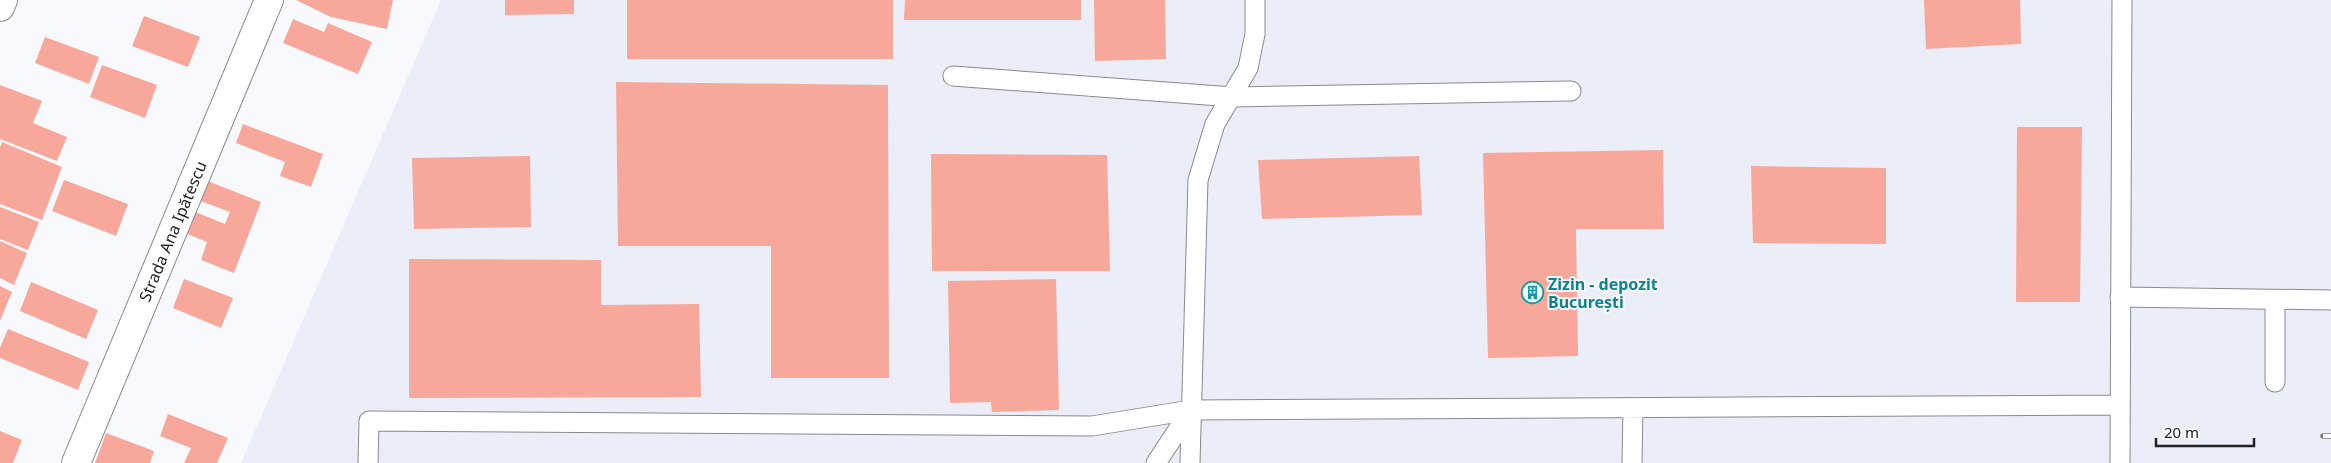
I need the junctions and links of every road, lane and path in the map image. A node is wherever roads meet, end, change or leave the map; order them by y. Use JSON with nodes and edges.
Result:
{"nodes":[{"id":1,"x":3,"y":0,"type":"edge"},
{"id":2,"x":269,"y":0,"type":"edge"},
{"id":3,"x":1255,"y":0,"type":"edge"},
{"id":4,"x":2122,"y":0,"type":"edge"},
{"id":5,"x":0,"y":7,"type":"edge"},
{"id":6,"x":953,"y":76,"type":"dead end"},
{"id":7,"x":1571,"y":91,"type":"dead end"},
{"id":8,"x":1233,"y":97,"type":"junction"},
{"id":9,"x":2120,"y":296,"type":"junction"},
{"id":10,"x":2275,"y":300,"type":"junction"},
{"id":11,"x":2331,"y":300,"type":"edge"},
{"id":12,"x":2275,"y":382,"type":"dead end"},
{"id":13,"x":2120,"y":405,"type":"junction"},
{"id":14,"x":1633,"y":408,"type":"junction"},
{"id":15,"x":1191,"y":410,"type":"junction"},
{"id":16,"x":76,"y":463,"type":"edge"},
{"id":17,"x":368,"y":463,"type":"edge"},
{"id":18,"x":1156,"y":463,"type":"edge"},
{"id":19,"x":1190,"y":463,"type":"edge"},
{"id":20,"x":1632,"y":463,"type":"edge"},
{"id":21,"x":2120,"y":463,"type":"edge"}],
"edges":[{"from":1,"to":5,"type":"street"},
{"from":2,"to":16,"type":"street","name":"Strada Ana Ipătescu"},
{"from":3,"to":8,"type":"lane"},
{"from":4,"to":9,"type":"lane"},
{"from":6,"to":8,"type":"lane"},
{"from":7,"to":8,"type":"lane"},
{"from":8,"to":15,"type":"lane"},
{"from":9,"to":10,"type":"lane"},
{"from":9,"to":13,"type":"lane"},
{"from":10,"to":11,"type":"lane"},
{"from":10,"to":12,"type":"lane"},
{"from":13,"to":14,"type":"lane"},
{"from":13,"to":21,"type":"lane"},
{"from":14,"to":15,"type":"lane"},
{"from":14,"to":20,"type":"lane"},
{"from":15,"to":17,"type":"lane"},
{"from":15,"to":18,"type":"lane"},
{"from":15,"to":19,"type":"lane"}]}
